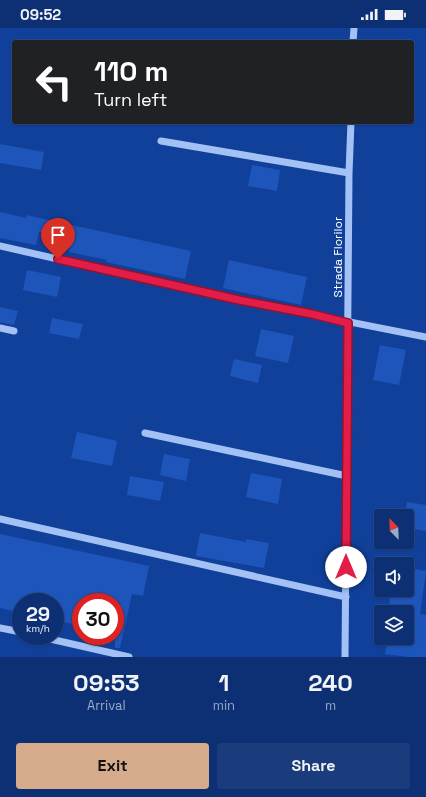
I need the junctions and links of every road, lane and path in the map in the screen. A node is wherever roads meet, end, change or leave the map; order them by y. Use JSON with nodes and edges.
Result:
{"nodes":[{"id":1,"x":354,"y":28,"type":"edge"},
{"id":2,"x":353,"y":40,"type":"edge"},
{"id":3,"x":351,"y":124,"type":"edge"},
{"id":4,"x":161,"y":141,"type":"dead end"},
{"id":5,"x":349,"y":174,"type":"junction"},
{"id":6,"x":0,"y":246,"type":"edge"},
{"id":7,"x":348,"y":323,"type":"junction"},
{"id":8,"x":0,"y":328,"type":"edge"},
{"id":9,"x":14,"y":331,"type":"dead end"},
{"id":10,"x":426,"y":337,"type":"edge"},
{"id":11,"x":145,"y":433,"type":"dead end"},
{"id":12,"x":347,"y":476,"type":"junction"},
{"id":13,"x":0,"y":519,"type":"edge"},
{"id":14,"x":346,"y":597,"type":"junction"},
{"id":15,"x":0,"y":628,"type":"edge"},
{"id":16,"x":12,"y":630,"type":"edge"},
{"id":17,"x":64,"y":642,"type":"edge"},
{"id":18,"x":129,"y":657,"type":"edge"},
{"id":19,"x":346,"y":657,"type":"edge"}],
"edges":[{"from":1,"to":2,"type":"street"},
{"from":3,"to":5,"type":"street","name":"Strada Florilor"},
{"from":4,"to":5,"type":"street"},
{"from":5,"to":7,"type":"street","name":"Strada Florilor"},
{"from":6,"to":7,"type":"street"},
{"from":7,"to":10,"type":"street"},
{"from":7,"to":12,"type":"street","name":"Strada Florilor"},
{"from":8,"to":9,"type":"street"},
{"from":11,"to":12,"type":"street"},
{"from":12,"to":14,"type":"street","name":"Strada Florilor"},
{"from":13,"to":14,"type":"street"},
{"from":14,"to":19,"type":"street","name":"Strada Florilor"},
{"from":15,"to":16,"type":"street"},
{"from":17,"to":18,"type":"street"}]}
